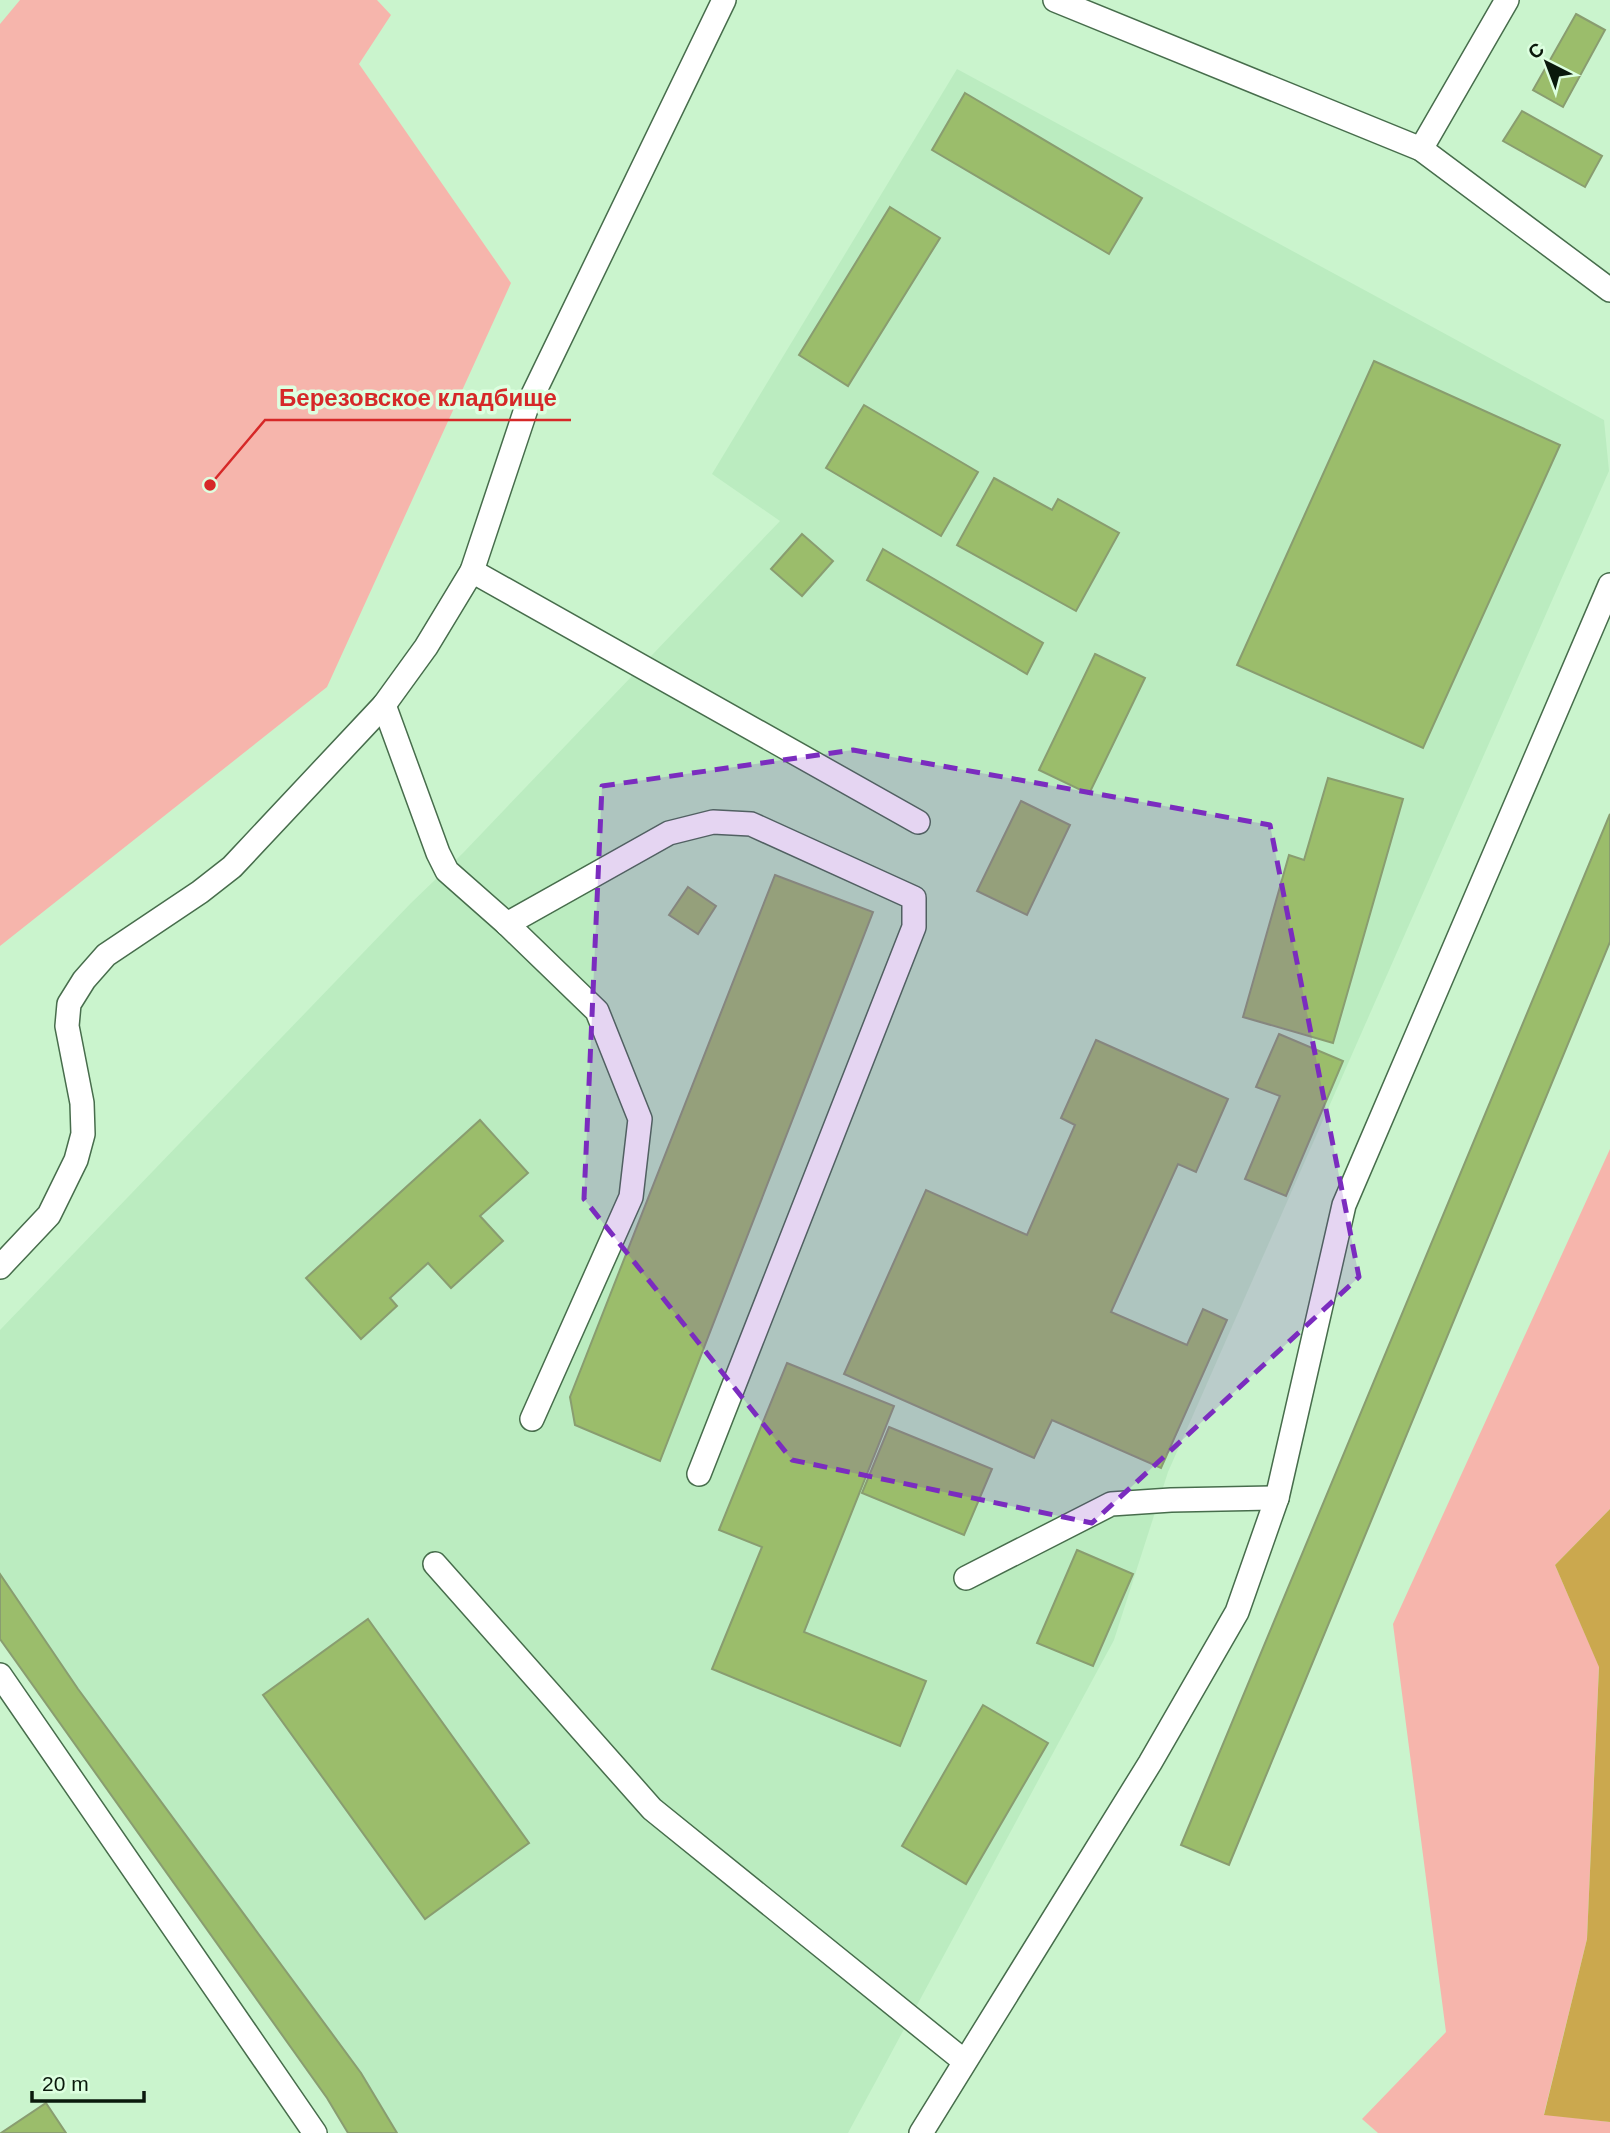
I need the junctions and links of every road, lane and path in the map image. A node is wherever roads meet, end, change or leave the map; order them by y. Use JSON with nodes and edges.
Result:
{"nodes":[{"id":1,"x":724,"y":0,"type":"edge"},
{"id":2,"x":1055,"y":0,"type":"edge"},
{"id":3,"x":1507,"y":0,"type":"edge"},
{"id":4,"x":1421,"y":149,"type":"junction"},
{"id":5,"x":1610,"y":290,"type":"edge"},
{"id":6,"x":472,"y":571,"type":"junction"},
{"id":7,"x":1610,"y":585,"type":"edge"},
{"id":8,"x":384,"y":705,"type":"junction"},
{"id":9,"x":918,"y":822,"type":"dead end"},
{"id":10,"x":507,"y":924,"type":"junction"},
{"id":11,"x":0,"y":1267,"type":"edge"},
{"id":12,"x":532,"y":1419,"type":"dead end"},
{"id":13,"x":699,"y":1474,"type":"dead end"},
{"id":14,"x":1277,"y":1498,"type":"junction"},
{"id":15,"x":435,"y":1564,"type":"dead end"},
{"id":16,"x":966,"y":1578,"type":"dead end"},
{"id":17,"x":0,"y":1675,"type":"edge"},
{"id":18,"x":964,"y":2062,"type":"junction"},
{"id":19,"x":315,"y":2133,"type":"edge"},
{"id":20,"x":921,"y":2133,"type":"edge"}],
"edges":[{"from":1,"to":6,"type":"lane"},
{"from":2,"to":4,"type":"lane"},
{"from":3,"to":4,"type":"lane"},
{"from":4,"to":5,"type":"lane"},
{"from":6,"to":8,"type":"lane"},
{"from":6,"to":9,"type":"lane"},
{"from":7,"to":14,"type":"lane"},
{"from":8,"to":10,"type":"lane"},
{"from":8,"to":11,"type":"lane"},
{"from":10,"to":12,"type":"lane"},
{"from":10,"to":13,"type":"lane"},
{"from":14,"to":16,"type":"lane"},
{"from":14,"to":18,"type":"lane"},
{"from":15,"to":18,"type":"lane"},
{"from":17,"to":19,"type":"lane"},
{"from":18,"to":20,"type":"lane"}]}
